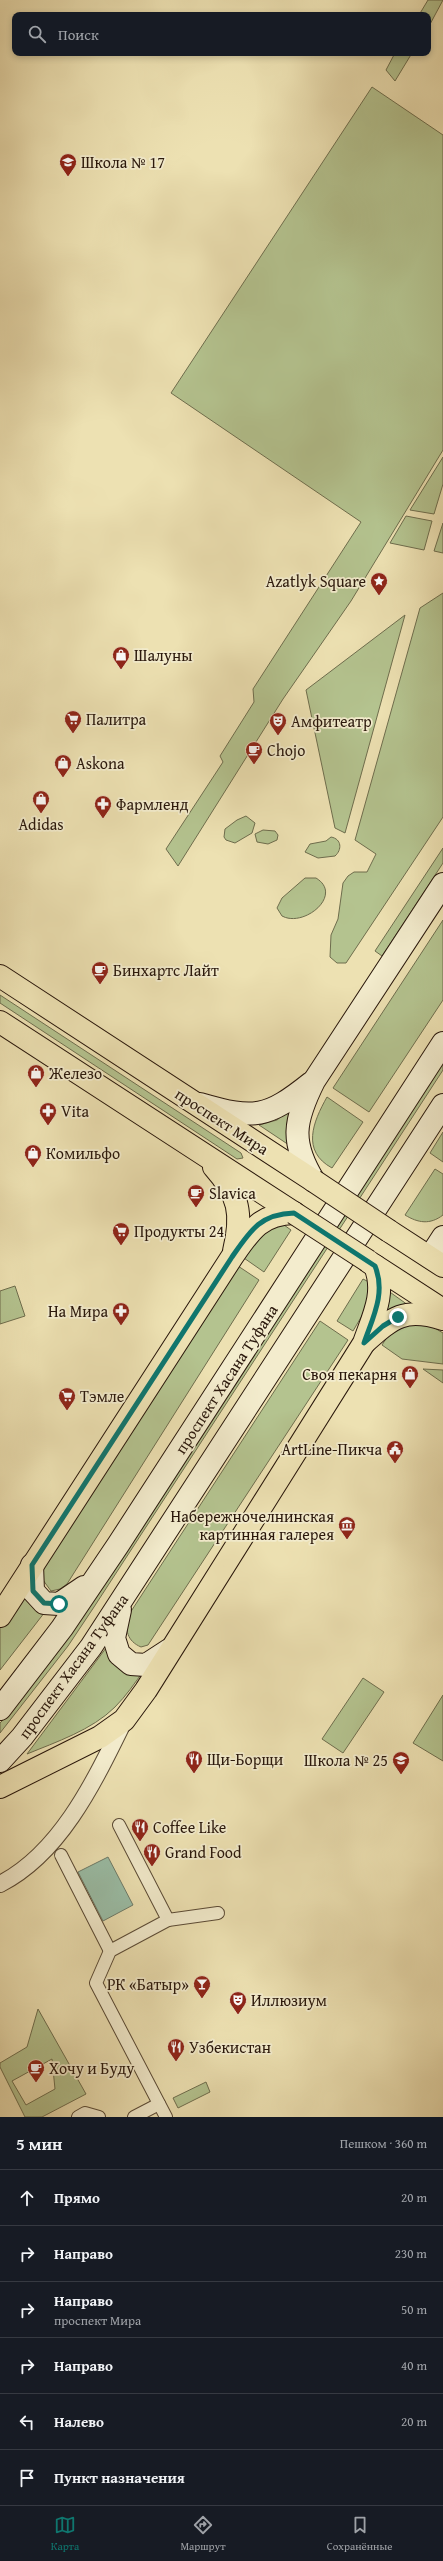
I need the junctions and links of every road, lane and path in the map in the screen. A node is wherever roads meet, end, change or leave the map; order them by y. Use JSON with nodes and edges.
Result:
{"nodes":[{"id":1,"x":443,"y":884,"type":"edge"},
{"id":2,"x":0,"y":976,"type":"edge"},
{"id":3,"x":0,"y":1022,"type":"edge"},
{"id":4,"x":443,"y":1043,"type":"edge"},
{"id":5,"x":314,"y":1081,"type":"junction"},
{"id":6,"x":191,"y":1102,"type":"junction"},
{"id":7,"x":443,"y":1105,"type":"edge"},
{"id":8,"x":203,"y":1156,"type":"junction"},
{"id":9,"x":314,"y":1182,"type":"junction"},
{"id":10,"x":294,"y":1213,"type":"junction"},
{"id":11,"x":443,"y":1237,"type":"edge"},
{"id":12,"x":232,"y":1257,"type":"junction"},
{"id":13,"x":436,"y":1262,"type":"edge"},
{"id":14,"x":372,"y":1264,"type":"junction"},
{"id":15,"x":443,"y":1310,"type":"edge"},
{"id":16,"x":443,"y":1319,"type":"edge"},
{"id":17,"x":364,"y":1343,"type":"junction"},
{"id":18,"x":32,"y":1565,"type":"junction"},
{"id":19,"x":93,"y":1581,"type":"junction"},
{"id":20,"x":122,"y":1599,"type":"junction"},
{"id":21,"x":0,"y":1616,"type":"edge"},
{"id":22,"x":169,"y":1650,"type":"junction"},
{"id":23,"x":0,"y":1709,"type":"edge"},
{"id":24,"x":124,"y":1720,"type":"junction"},
{"id":25,"x":0,"y":1761,"type":"edge"},
{"id":26,"x":0,"y":1787,"type":"edge"},
{"id":27,"x":119,"y":1825,"type":"dead end"},
{"id":28,"x":61,"y":1854,"type":"dead end"},
{"id":29,"x":0,"y":1884,"type":"edge"},
{"id":30,"x":218,"y":1913,"type":"dead end"},
{"id":31,"x":168,"y":1920,"type":"junction"},
{"id":32,"x":110,"y":1951,"type":"junction"},
{"id":33,"x":159,"y":2104,"type":"junction"},
{"id":34,"x":138,"y":2116,"type":"edge"},
{"id":35,"x":78,"y":2117,"type":"edge"},
{"id":36,"x":99,"y":2117,"type":"edge"},
{"id":37,"x":166,"y":2117,"type":"edge"}],
"edges":[{"from":1,"to":5,"type":"main road"},
{"from":2,"to":6,"type":"main road","name":"проспект Мира"},
{"from":3,"to":8,"type":"main road"},
{"from":4,"to":19,"type":"main road","name":"проспект Хасана Туфана"},
{"from":5,"to":6,"type":"main road"},
{"from":5,"to":9,"type":"main road"},
{"from":6,"to":9,"type":"main road","name":"проспект Мира"},
{"from":7,"to":20,"type":"main road","name":"проспект Хасана Туфана"},
{"from":8,"to":10,"type":"main road"},
{"from":8,"to":12,"type":"main road"},
{"from":9,"to":13,"type":"main road","name":"проспект Мира","bridge":true},
{"from":10,"to":12,"type":"main road"},
{"from":10,"to":14,"type":"main road","bridge":true},
{"from":11,"to":13,"type":"main road"},
{"from":12,"to":18,"type":"main road"},
{"from":14,"to":15,"type":"main road"},
{"from":14,"to":17,"type":"main road"},
{"from":16,"to":17,"type":"main road"},
{"from":17,"to":22,"type":"main road"},
{"from":18,"to":19,"type":"main road"},
{"from":18,"to":21,"type":"main road"},
{"from":19,"to":23,"type":"main road","name":"проспект Хасана Туфана"},
{"from":20,"to":22,"type":"main road"},
{"from":20,"to":25,"type":"main road","name":"проспект Хасана Туфана"},
{"from":22,"to":24,"type":"main road"},
{"from":24,"to":26,"type":"main road"},
{"from":24,"to":29,"type":"street"},
{"from":27,"to":31,"type":"street"},
{"from":28,"to":32,"type":"street"},
{"from":30,"to":31,"type":"street"},
{"from":31,"to":32,"type":"street"},
{"from":32,"to":33,"type":"street"},
{"from":33,"to":34,"type":"street"},
{"from":33,"to":37,"type":"street"},
{"from":35,"to":36,"type":"street"}]}
